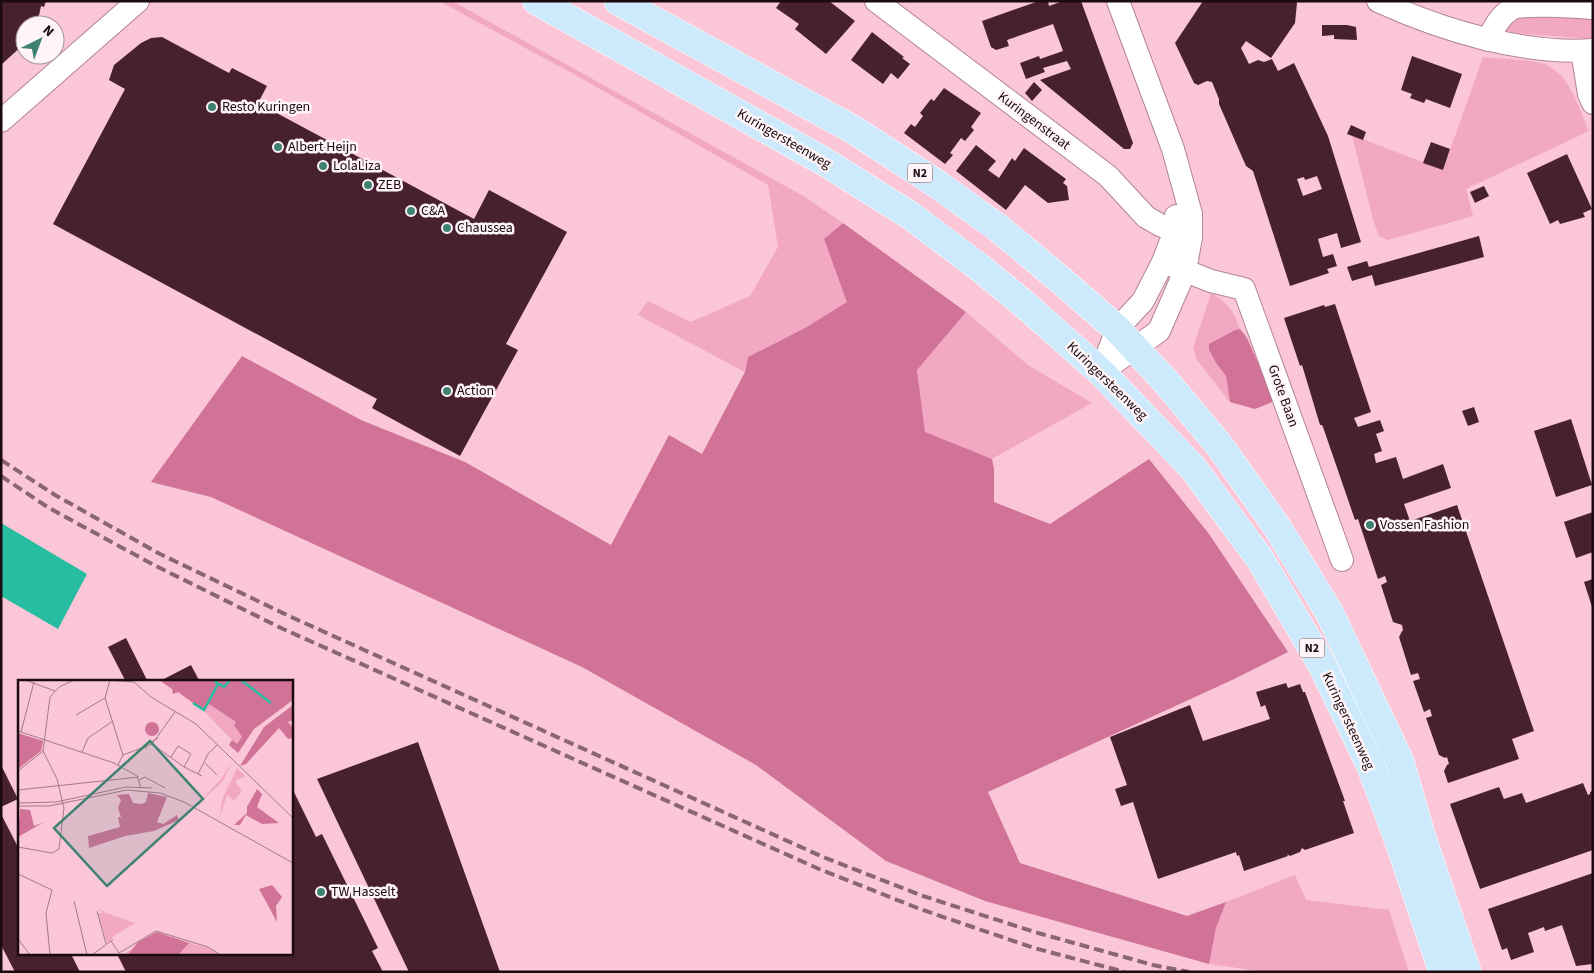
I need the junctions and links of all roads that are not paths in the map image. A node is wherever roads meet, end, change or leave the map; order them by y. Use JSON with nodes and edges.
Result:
{"nodes":[{"id":1,"x":138,"y":1,"type":"edge"},
{"id":2,"x":537,"y":1,"type":"edge"},
{"id":3,"x":618,"y":1,"type":"edge"},
{"id":4,"x":876,"y":1,"type":"edge"},
{"id":5,"x":1118,"y":1,"type":"edge"},
{"id":6,"x":1378,"y":1,"type":"edge"},
{"id":7,"x":1593,"y":8,"type":"edge"},
{"id":8,"x":1488,"y":40,"type":"junction"},
{"id":9,"x":1588,"y":51,"type":"edge"},
{"id":10,"x":1593,"y":103,"type":"edge"},
{"id":11,"x":1,"y":121,"type":"edge"},
{"id":12,"x":1183,"y":234,"type":"junction"},
{"id":13,"x":1163,"y":262,"type":"junction"},
{"id":14,"x":1185,"y":271,"type":"junction"},
{"id":15,"x":1126,"y":339,"type":"junction"},
{"id":16,"x":1101,"y":372,"type":"junction"},
{"id":17,"x":1342,"y":560,"type":"dead end"},
{"id":18,"x":1443,"y":972,"type":"edge"},
{"id":19,"x":1467,"y":972,"type":"edge"}],
"edges":[{"from":1,"to":11,"type":"street"},
{"from":2,"to":16,"type":"main road","name":"Kuringersteenweg","number":"N2"},
{"from":3,"to":15,"type":"main road","name":"Kuringersteenweg","number":"N2"},
{"from":4,"to":12,"type":"street","name":"Kuringenstraat"},
{"from":5,"to":12,"type":"street"},
{"from":6,"to":8,"type":"street"},
{"from":7,"to":8,"type":"street"},
{"from":8,"to":9,"type":"street"},
{"from":9,"to":10,"type":"street"},
{"from":12,"to":13,"type":"street"},
{"from":12,"to":14,"type":"street"},
{"from":13,"to":14,"type":"street","name":"Grote Baan"},
{"from":13,"to":15,"type":"street"},
{"from":14,"to":15,"type":"street"},
{"from":14,"to":17,"type":"street","name":"Grote Baan"},
{"from":15,"to":16,"type":"street"},
{"from":15,"to":19,"type":"main road","name":"Kuringersteenweg","number":"N2"},
{"from":16,"to":18,"type":"main road","name":"Kuringersteenweg","number":"N2"}]}
